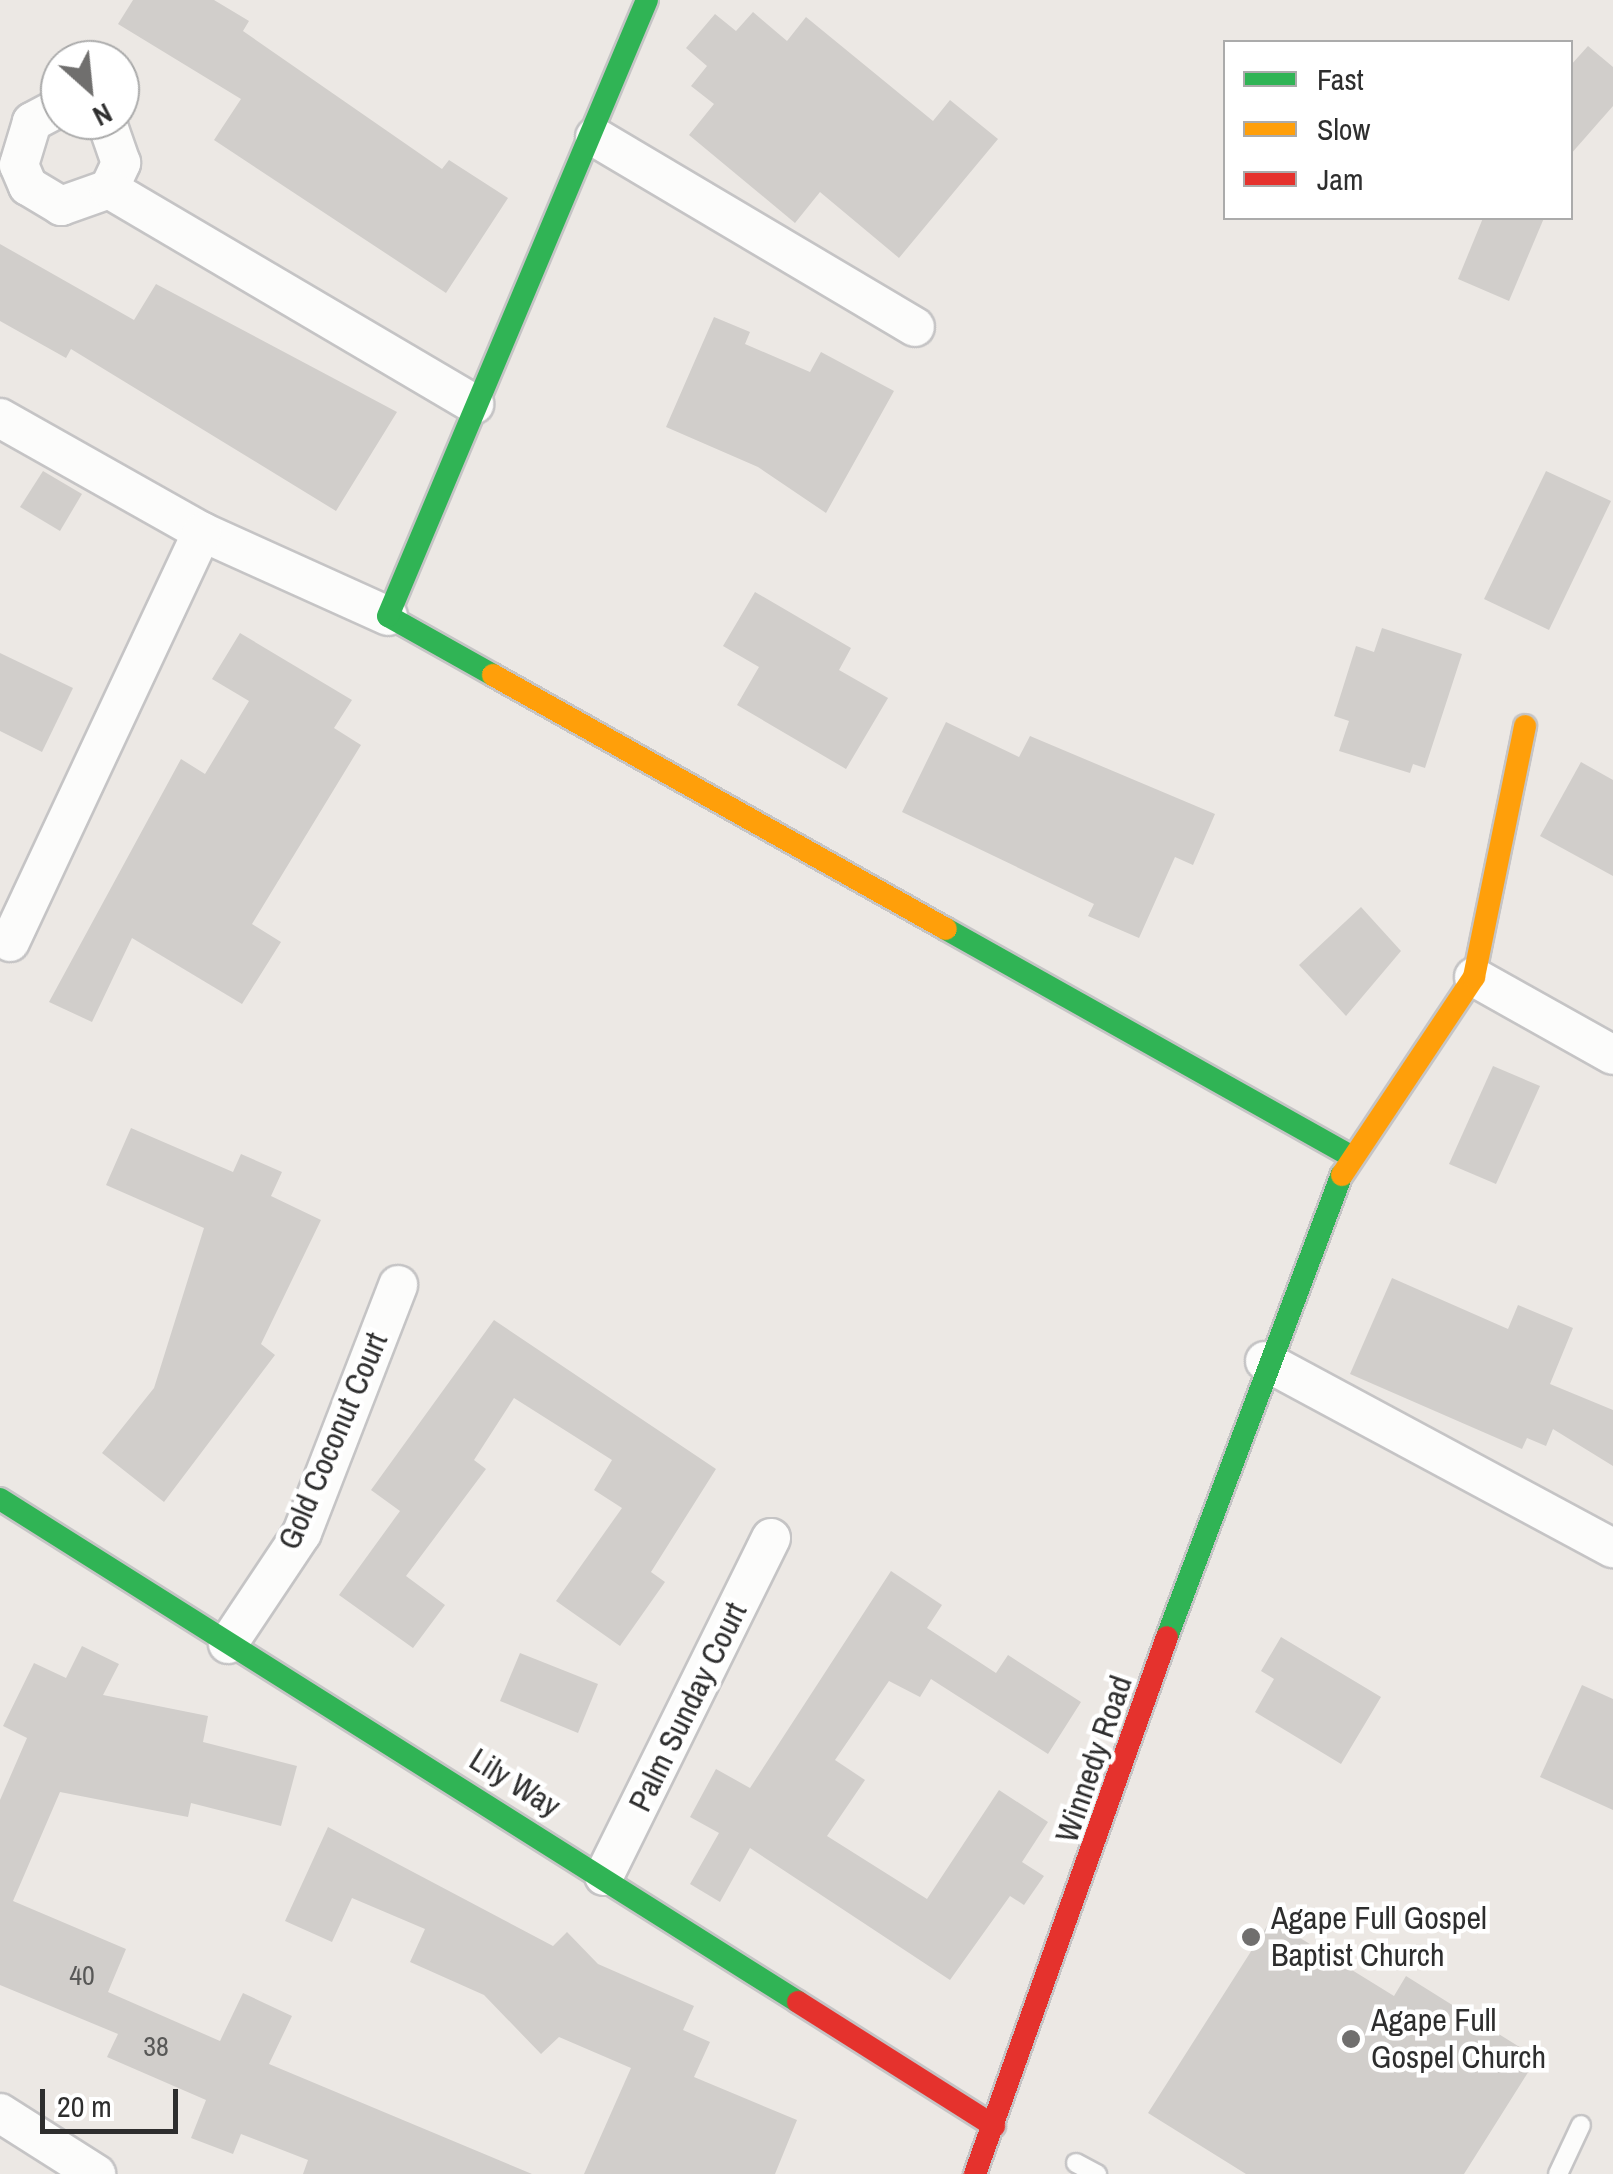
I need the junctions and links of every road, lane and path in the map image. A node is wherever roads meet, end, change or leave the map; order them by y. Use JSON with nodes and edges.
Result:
{"nodes":[{"id":1,"x":647,"y":0,"type":"edge"},
{"id":2,"x":40,"y":124,"type":"edge"},
{"id":3,"x":595,"y":137,"type":"junction"},
{"id":4,"x":113,"y":140,"type":"edge"},
{"id":5,"x":109,"y":189,"type":"junction"},
{"id":6,"x":915,"y":327,"type":"dead end"},
{"id":7,"x":474,"y":404,"type":"junction"},
{"id":8,"x":0,"y":418,"type":"edge"},
{"id":9,"x":202,"y":532,"type":"junction"},
{"id":10,"x":388,"y":616,"type":"junction"},
{"id":11,"x":1525,"y":726,"type":"dead end"},
{"id":12,"x":10,"y":942,"type":"dead end"},
{"id":13,"x":1474,"y":977,"type":"junction"},
{"id":14,"x":1613,"y":1054,"type":"edge"},
{"id":15,"x":1350,"y":1156,"type":"junction"},
{"id":16,"x":398,"y":1285,"type":"dead end"},
{"id":17,"x":1265,"y":1361,"type":"junction"},
{"id":18,"x":0,"y":1499,"type":"edge"},
{"id":19,"x":771,"y":1538,"type":"dead end"},
{"id":20,"x":1613,"y":1548,"type":"edge"},
{"id":21,"x":228,"y":1644,"type":"junction"},
{"id":22,"x":604,"y":1876,"type":"junction"},
{"id":23,"x":0,"y":2113,"type":"edge"},
{"id":24,"x":1581,"y":2125,"type":"dead end"},
{"id":25,"x":994,"y":2126,"type":"junction"},
{"id":26,"x":1076,"y":2163,"type":"dead end"},
{"id":27,"x":96,"y":2174,"type":"edge"},
{"id":28,"x":975,"y":2174,"type":"edge"},
{"id":29,"x":1097,"y":2174,"type":"edge"},
{"id":30,"x":1558,"y":2174,"type":"edge"}],
"edges":[{"from":1,"to":3,"type":"street"},
{"from":2,"to":5,"type":"street"},
{"from":3,"to":6,"type":"street"},
{"from":3,"to":7,"type":"street"},
{"from":4,"to":5,"type":"street"},
{"from":5,"to":7,"type":"street"},
{"from":7,"to":10,"type":"street"},
{"from":8,"to":9,"type":"street"},
{"from":9,"to":10,"type":"street"},
{"from":9,"to":12,"type":"street"},
{"from":10,"to":15,"type":"street"},
{"from":11,"to":13,"type":"street"},
{"from":13,"to":14,"type":"street"},
{"from":13,"to":15,"type":"street","name":"Winnedy Road"},
{"from":15,"to":17,"type":"street","name":"Winnedy Road"},
{"from":16,"to":21,"type":"street","name":"Gold Coconut Court"},
{"from":17,"to":20,"type":"street"},
{"from":17,"to":25,"type":"street","name":"Winnedy Road"},
{"from":18,"to":21,"type":"street","name":"Lily Way"},
{"from":19,"to":22,"type":"street","name":"Palm Sunday Court"},
{"from":21,"to":22,"type":"street","name":"Lily Way"},
{"from":22,"to":25,"type":"street","name":"Lily Way"},
{"from":23,"to":27,"type":"street"},
{"from":24,"to":30,"type":"lane"},
{"from":25,"to":28,"type":"street","name":"Winnedy Road"},
{"from":26,"to":29,"type":"lane"}]}
